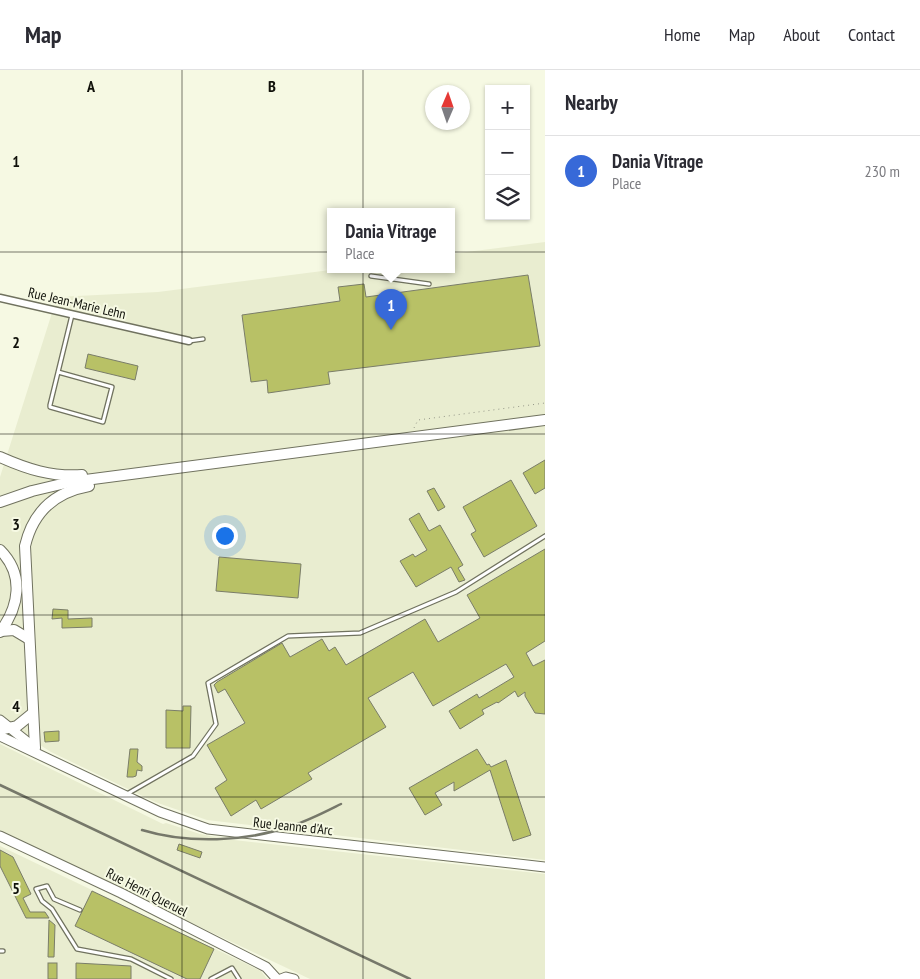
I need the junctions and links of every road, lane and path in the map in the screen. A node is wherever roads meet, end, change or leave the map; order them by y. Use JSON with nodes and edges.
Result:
{"nodes":[{"id":1,"x":371,"y":276,"type":"dead end"},
{"id":2,"x":429,"y":284,"type":"dead end"},
{"id":3,"x":0,"y":298,"type":"edge"},
{"id":4,"x":72,"y":314,"type":"junction"},
{"id":5,"x":203,"y":339,"type":"dead end"},
{"id":6,"x":187,"y":341,"type":"joint"},
{"id":7,"x":58,"y":372,"type":"junction"},
{"id":8,"x":545,"y":403,"type":"edge"},
{"id":9,"x":545,"y":420,"type":"edge"},
{"id":10,"x":410,"y":438,"type":"junction"},
{"id":11,"x":0,"y":457,"type":"edge"},
{"id":12,"x":228,"y":461,"type":"junction"},
{"id":13,"x":185,"y":466,"type":"junction"},
{"id":14,"x":0,"y":502,"type":"edge"},
{"id":15,"x":545,"y":536,"type":"edge"},
{"id":16,"x":0,"y":550,"type":"edge"},
{"id":17,"x":1,"y":632,"type":"edge"},
{"id":18,"x":29,"y":639,"type":"junction"},
{"id":19,"x":33,"y":713,"type":"junction"},
{"id":20,"x":0,"y":720,"type":"edge"},
{"id":21,"x":11,"y":728,"type":"junction"},
{"id":22,"x":0,"y":730,"type":"edge"},
{"id":23,"x":0,"y":736,"type":"edge"},
{"id":24,"x":35,"y":748,"type":"junction"},
{"id":25,"x":52,"y":760,"type":"junction"},
{"id":26,"x":124,"y":795,"type":"junction"},
{"id":27,"x":0,"y":836,"type":"edge"},
{"id":28,"x":545,"y":866,"type":"edge"},
{"id":29,"x":80,"y":910,"type":"dead end"},
{"id":30,"x":171,"y":979,"type":"edge"},
{"id":31,"x":210,"y":979,"type":"edge"},
{"id":32,"x":239,"y":979,"type":"edge"},
{"id":33,"x":279,"y":979,"type":"edge"},
{"id":34,"x":294,"y":979,"type":"edge"}],
"edges":[{"from":1,"to":2,"type":"lane"},
{"from":3,"to":4,"type":"street","name":"Rue Jean-Marie Lehn"},
{"from":4,"to":6,"type":"street","name":"Rue Jean-Marie Lehn"},
{"from":4,"to":7,"type":"lane"},
{"from":5,"to":6,"type":"lane"},
{"from":7,"to":7,"type":"lane"},
{"from":8,"to":10,"type":"path"},
{"from":9,"to":10,"type":"main road"},
{"from":10,"to":12,"type":"main road"},
{"from":11,"to":13,"type":"main road"},
{"from":12,"to":13,"type":"main road"},
{"from":12,"to":18,"type":"main road"},
{"from":13,"to":14,"type":"main road"},
{"from":15,"to":26,"type":"lane"},
{"from":16,"to":17,"type":"main road"},
{"from":17,"to":18,"type":"main road"},
{"from":18,"to":19,"type":"main road"},
{"from":19,"to":21,"type":"main road"},
{"from":19,"to":24,"type":"main road"},
{"from":20,"to":21,"type":"main road","name":"Rue Jeanne d'Arc"},
{"from":21,"to":22,"type":"main road"},
{"from":21,"to":24,"type":"main road","name":"Rue Jeanne d'Arc"},
{"from":23,"to":25,"type":"main road","name":"Rue Jeanne d'Arc"},
{"from":24,"to":25,"type":"main road","name":"Rue Jeanne d'Arc"},
{"from":25,"to":26,"type":"main road","name":"Rue Jeanne d'Arc"},
{"from":26,"to":28,"type":"main road","name":"Rue Jeanne d'Arc"},
{"from":27,"to":33,"type":"main road","name":"Rue Henri Queruel"},
{"from":29,"to":30,"type":"lane"},
{"from":31,"to":32,"type":"lane"},
{"from":33,"to":34,"type":"main road"}]}
